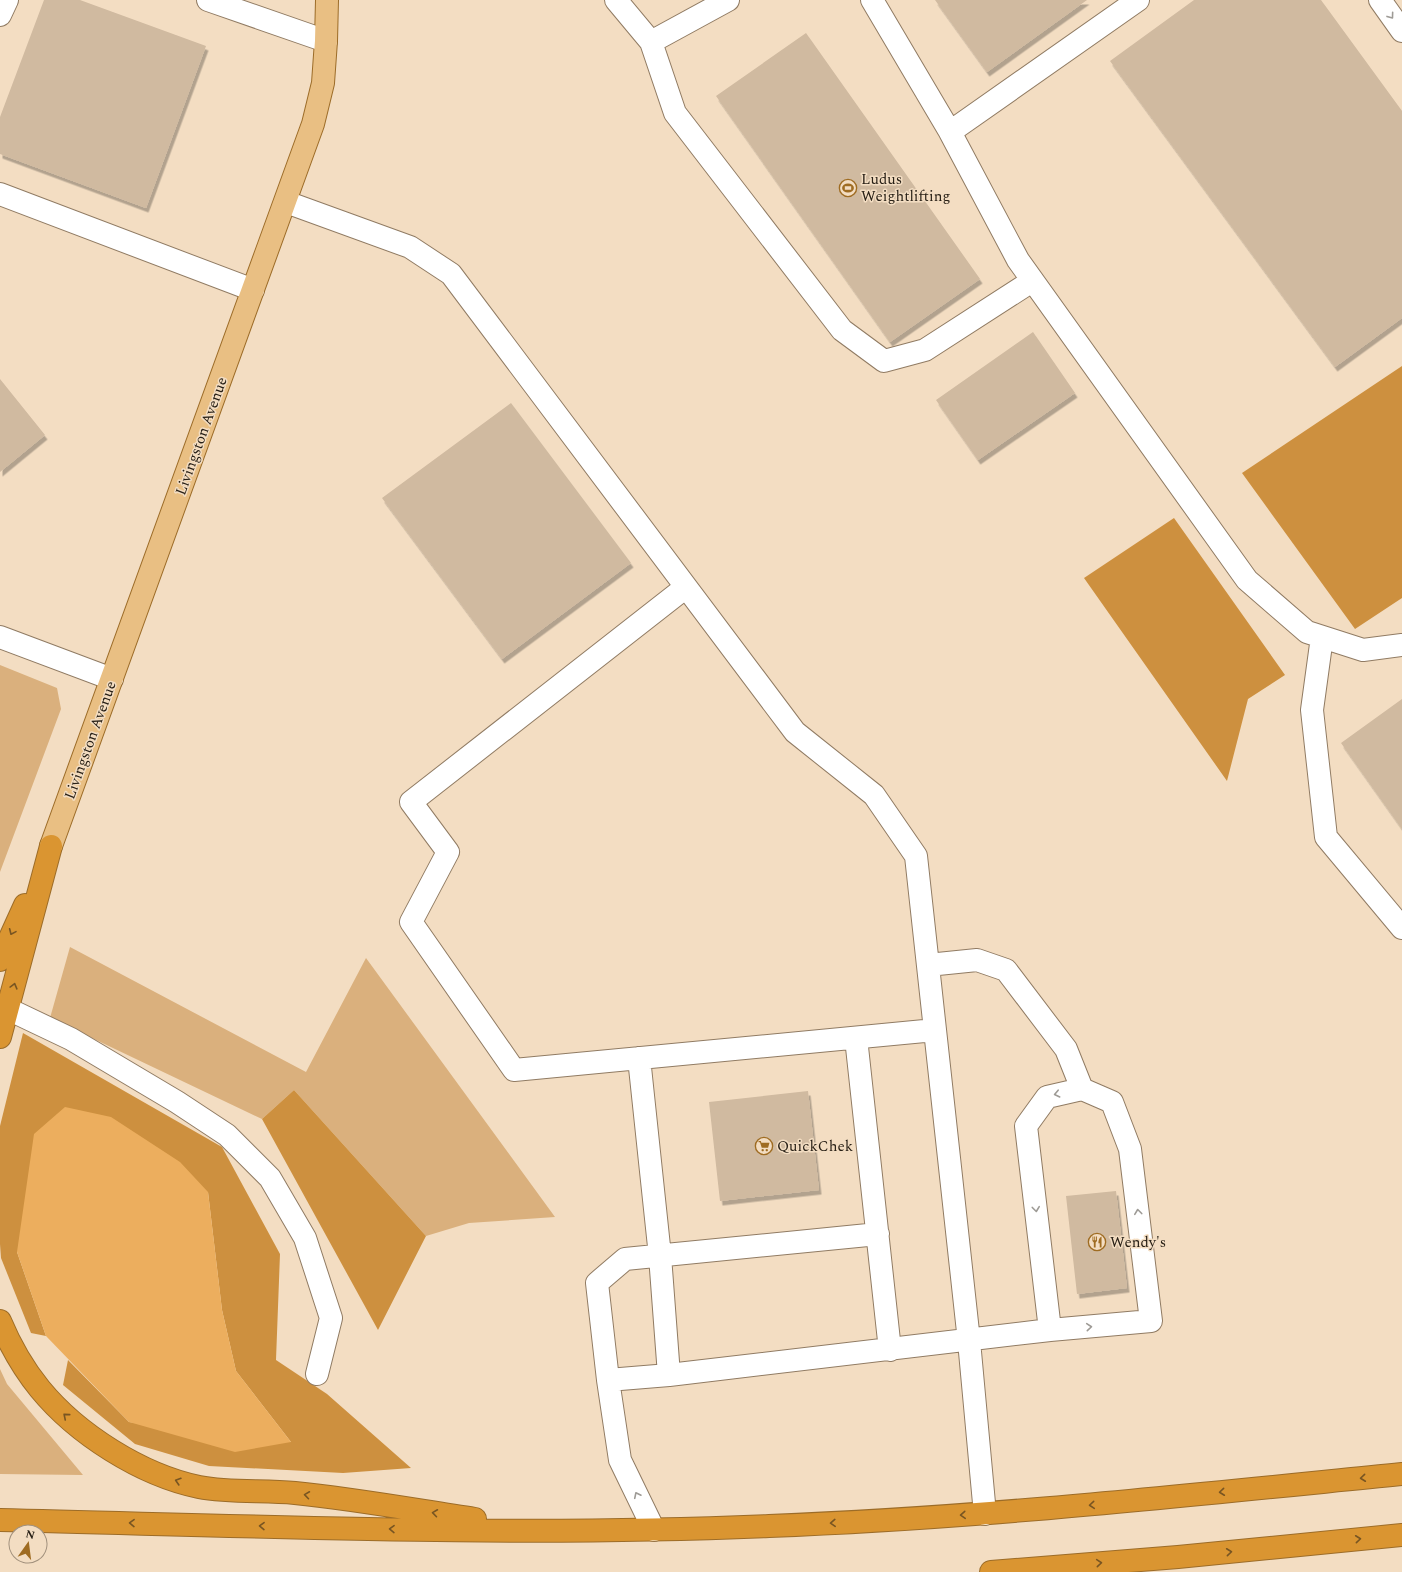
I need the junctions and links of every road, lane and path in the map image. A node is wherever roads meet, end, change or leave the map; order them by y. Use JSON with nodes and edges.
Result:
{"nodes":[{"id":1,"x":6,"y":0,"type":"edge"},
{"id":2,"x":208,"y":0,"type":"edge"},
{"id":3,"x":316,"y":0,"type":"edge"},
{"id":4,"x":616,"y":0,"type":"edge"},
{"id":5,"x":728,"y":0,"type":"edge"},
{"id":6,"x":872,"y":0,"type":"edge"},
{"id":7,"x":1138,"y":0,"type":"edge"},
{"id":8,"x":1380,"y":0,"type":"edge"},
{"id":9,"x":0,"y":15,"type":"edge"},
{"id":10,"x":326,"y":20,"type":"edge"},
{"id":11,"x":1402,"y":31,"type":"edge"},
{"id":12,"x":651,"y":42,"type":"junction"},
{"id":13,"x":950,"y":132,"type":"junction"},
{"id":14,"x":0,"y":194,"type":"edge"},
{"id":15,"x":286,"y":202,"type":"junction"},
{"id":16,"x":1032,"y":281,"type":"junction"},
{"id":17,"x":253,"y":290,"type":"junction"},
{"id":18,"x":686,"y":587,"type":"junction"},
{"id":19,"x":0,"y":637,"type":"edge"},
{"id":20,"x":1322,"y":637,"type":"junction"},
{"id":21,"x":1402,"y":645,"type":"edge"},
{"id":22,"x":112,"y":679,"type":"junction"},
{"id":23,"x":51,"y":846,"type":"junction"},
{"id":24,"x":1402,"y":928,"type":"edge"},
{"id":25,"x":0,"y":960,"type":"edge"},
{"id":26,"x":928,"y":965,"type":"junction"},
{"id":27,"x":8,"y":1009,"type":"junction"},
{"id":28,"x":935,"y":1030,"type":"junction"},
{"id":29,"x":0,"y":1037,"type":"edge"},
{"id":30,"x":856,"y":1038,"type":"junction"},
{"id":31,"x":639,"y":1058,"type":"junction"},
{"id":32,"x":1082,"y":1089,"type":"junction"},
{"id":33,"x":878,"y":1234,"type":"junction"},
{"id":34,"x":660,"y":1256,"type":"junction"},
{"id":35,"x":0,"y":1321,"type":"edge"},
{"id":36,"x":1050,"y":1330,"type":"junction"},
{"id":37,"x":969,"y":1341,"type":"junction"},
{"id":38,"x":890,"y":1350,"type":"junction"},
{"id":39,"x":317,"y":1374,"type":"dead end"},
{"id":40,"x":669,"y":1375,"type":"junction"},
{"id":41,"x":608,"y":1380,"type":"junction"},
{"id":42,"x":1402,"y":1474,"type":"edge"},
{"id":43,"x":985,"y":1514,"type":"junction"},
{"id":44,"x":0,"y":1520,"type":"edge"},
{"id":45,"x":557,"y":1530,"type":"junction"},
{"id":46,"x":654,"y":1530,"type":"junction"},
{"id":47,"x":1402,"y":1535,"type":"edge"},
{"id":48,"x":1174,"y":1564,"type":"edge"},
{"id":49,"x":1054,"y":1570,"type":"edge"},
{"id":50,"x":991,"y":1572,"type":"edge"}],
"edges":[{"from":1,"to":9,"type":"lane"},
{"from":2,"to":10,"type":"lane"},
{"from":3,"to":10,"type":"main road","name":"Livingston Avenue"},
{"from":4,"to":12,"type":"lane"},
{"from":5,"to":12,"type":"lane"},
{"from":6,"to":13,"type":"lane"},
{"from":7,"to":13,"type":"lane"},
{"from":8,"to":11,"type":"lane","one_way":true},
{"from":10,"to":15,"type":"main road","name":"Livingston Avenue"},
{"from":12,"to":16,"type":"lane"},
{"from":13,"to":16,"type":"lane"},
{"from":14,"to":17,"type":"lane"},
{"from":15,"to":17,"type":"main road","name":"Livingston Avenue"},
{"from":15,"to":18,"type":"lane"},
{"from":16,"to":20,"type":"lane"},
{"from":17,"to":22,"type":"main road","name":"Livingston Avenue"},
{"from":18,"to":26,"type":"lane"},
{"from":18,"to":31,"type":"lane"},
{"from":19,"to":22,"type":"lane"},
{"from":20,"to":21,"type":"lane"},
{"from":20,"to":24,"type":"lane"},
{"from":22,"to":23,"type":"main road","name":"Livingston Avenue"},
{"from":23,"to":25,"type":"highway","one_way":true},
{"from":27,"to":23,"type":"highway","one_way":true},
{"from":26,"to":28,"type":"lane"},
{"from":26,"to":32,"type":"lane"},
{"from":27,"to":29,"type":"highway"},
{"from":27,"to":39,"type":"lane"},
{"from":28,"to":30,"type":"lane"},
{"from":28,"to":37,"type":"lane"},
{"from":30,"to":31,"type":"lane"},
{"from":30,"to":33,"type":"lane"},
{"from":31,"to":34,"type":"lane"},
{"from":32,"to":36,"type":"lane","one_way":true},
{"from":36,"to":32,"type":"lane","one_way":true},
{"from":33,"to":34,"type":"lane"},
{"from":33,"to":38,"type":"lane"},
{"from":34,"to":40,"type":"lane"},
{"from":34,"to":41,"type":"lane"},
{"from":45,"to":35,"type":"highway","one_way":true},
{"from":36,"to":37,"type":"lane"},
{"from":37,"to":38,"type":"lane"},
{"from":37,"to":43,"type":"lane"},
{"from":38,"to":40,"type":"lane"},
{"from":40,"to":41,"type":"lane"},
{"from":46,"to":41,"type":"lane","one_way":true},
{"from":42,"to":43,"type":"highway","one_way":true},
{"from":43,"to":46,"type":"highway","one_way":true},
{"from":45,"to":44,"type":"highway","one_way":true},
{"from":45,"to":46,"type":"highway"},
{"from":48,"to":47,"type":"highway","one_way":true},
{"from":49,"to":48,"type":"highway","one_way":true},
{"from":49,"to":50,"type":"highway"}]}
